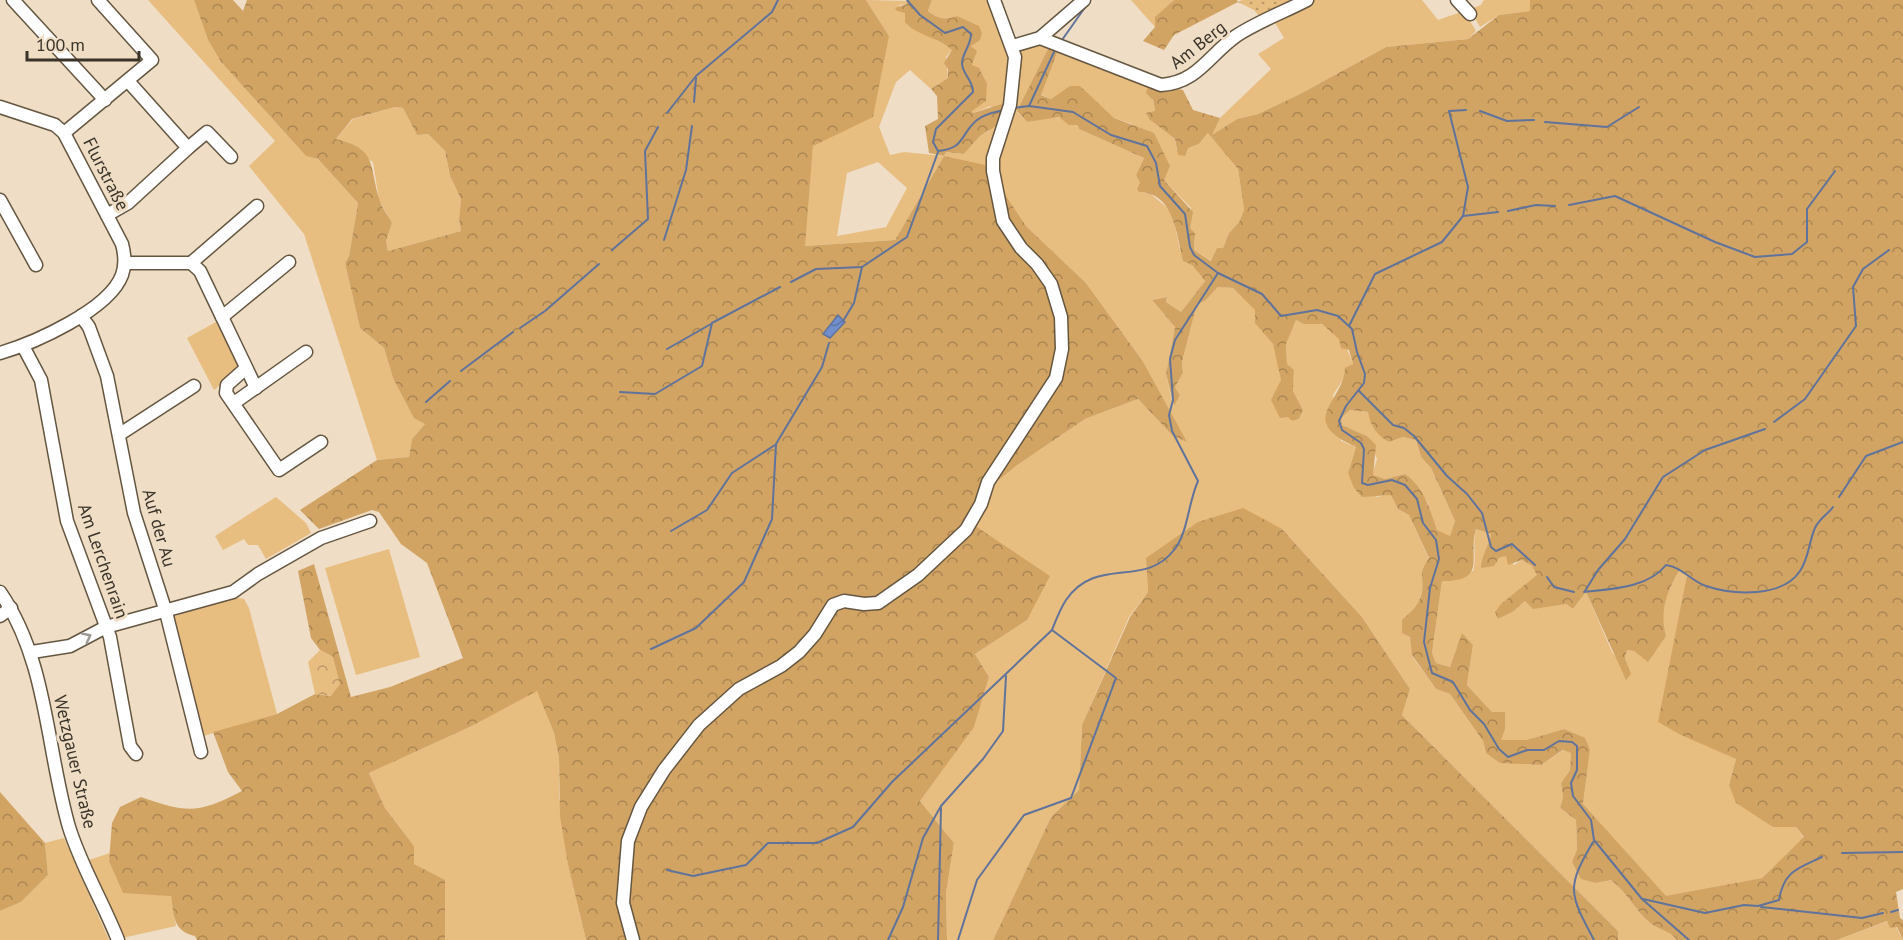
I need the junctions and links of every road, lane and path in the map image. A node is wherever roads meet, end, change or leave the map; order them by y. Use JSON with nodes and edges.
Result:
{"nodes":[{"id":1,"x":13,"y":0,"type":"edge"},
{"id":2,"x":98,"y":0,"type":"edge"},
{"id":3,"x":1084,"y":0,"type":"edge"},
{"id":4,"x":1306,"y":0,"type":"edge"},
{"id":5,"x":1457,"y":0,"type":"edge"},
{"id":6,"x":995,"y":1,"type":"edge"},
{"id":7,"x":1470,"y":14,"type":"dead end"},
{"id":8,"x":1040,"y":38,"type":"junction"},
{"id":9,"x":1013,"y":46,"type":"junction"},
{"id":10,"x":128,"y":81,"type":"junction"},
{"id":11,"x":105,"y":100,"type":"junction"},
{"id":12,"x":0,"y":106,"type":"edge"},
{"id":13,"x":64,"y":133,"type":"junction"},
{"id":14,"x":188,"y":148,"type":"junction"},
{"id":15,"x":231,"y":157,"type":"dead end"},
{"id":16,"x":0,"y":200,"type":"edge"},
{"id":17,"x":257,"y":206,"type":"dead end"},
{"id":18,"x":107,"y":215,"type":"junction"},
{"id":19,"x":289,"y":262,"type":"dead end"},
{"id":20,"x":125,"y":263,"type":"junction"},
{"id":21,"x":191,"y":263,"type":"junction"},
{"id":22,"x":36,"y":265,"type":"dead end"},
{"id":23,"x":81,"y":316,"type":"junction"},
{"id":24,"x":222,"y":317,"type":"junction"},
{"id":25,"x":23,"y":346,"type":"junction"},
{"id":26,"x":306,"y":352,"type":"dead end"},
{"id":27,"x":0,"y":353,"type":"edge"},
{"id":28,"x":245,"y":369,"type":"junction"},
{"id":29,"x":194,"y":386,"type":"dead end"},
{"id":30,"x":256,"y":388,"type":"junction"},
{"id":31,"x":234,"y":403,"type":"junction"},
{"id":32,"x":120,"y":434,"type":"junction"},
{"id":33,"x":321,"y":442,"type":"dead end"},
{"id":34,"x":370,"y":521,"type":"dead end"},
{"id":35,"x":0,"y":592,"type":"edge"},
{"id":36,"x":11,"y":608,"type":"junction"},
{"id":37,"x":166,"y":612,"type":"junction"},
{"id":38,"x":0,"y":616,"type":"edge"},
{"id":39,"x":106,"y":627,"type":"junction"},
{"id":40,"x":32,"y":652,"type":"junction"},
{"id":41,"x":201,"y":752,"type":"dead end"},
{"id":42,"x":136,"y":754,"type":"dead end"},
{"id":43,"x":118,"y":940,"type":"edge"},
{"id":44,"x":633,"y":940,"type":"edge"}],
"edges":[{"from":1,"to":11,"type":"street"},
{"from":2,"to":10,"type":"street"},
{"from":3,"to":8,"type":"street"},
{"from":4,"to":8,"type":"street","name":"Am Berg"},
{"from":5,"to":7,"type":"street"},
{"from":6,"to":9,"type":"street"},
{"from":8,"to":9,"type":"street"},
{"from":9,"to":44,"type":"street"},
{"from":10,"to":11,"type":"street"},
{"from":10,"to":14,"type":"street"},
{"from":11,"to":13,"type":"street"},
{"from":12,"to":13,"type":"street","name":"Flurstraße"},
{"from":13,"to":18,"type":"street","name":"Flurstraße"},
{"from":14,"to":15,"type":"street"},
{"from":14,"to":18,"type":"street"},
{"from":16,"to":22,"type":"street"},
{"from":17,"to":21,"type":"street"},
{"from":18,"to":20,"type":"street","name":"Flurstraße"},
{"from":19,"to":24,"type":"street"},
{"from":20,"to":21,"type":"street"},
{"from":20,"to":23,"type":"street"},
{"from":21,"to":24,"type":"street"},
{"from":23,"to":25,"type":"street"},
{"from":23,"to":32,"type":"street","name":"Auf der Au"},
{"from":24,"to":28,"type":"street"},
{"from":25,"to":27,"type":"street"},
{"from":25,"to":39,"type":"street","name":"Am Lerchenrain"},
{"from":26,"to":30,"type":"street"},
{"from":28,"to":30,"type":"street"},
{"from":28,"to":31,"type":"street"},
{"from":29,"to":32,"type":"street"},
{"from":30,"to":31,"type":"street"},
{"from":31,"to":33,"type":"street"},
{"from":32,"to":37,"type":"street","name":"Auf der Au"},
{"from":34,"to":37,"type":"street"},
{"from":35,"to":36,"type":"street","name":"Wetzgauer Straße"},
{"from":36,"to":38,"type":"street"},
{"from":36,"to":40,"type":"street","name":"Wetzgauer Straße"},
{"from":37,"to":39,"type":"street"},
{"from":37,"to":41,"type":"street","name":"Auf der Au"},
{"from":40,"to":39,"type":"street","one_way":true},
{"from":39,"to":42,"type":"street","name":"Am Lerchenrain"},
{"from":40,"to":43,"type":"street","name":"Wetzgauer Straße"}]}
